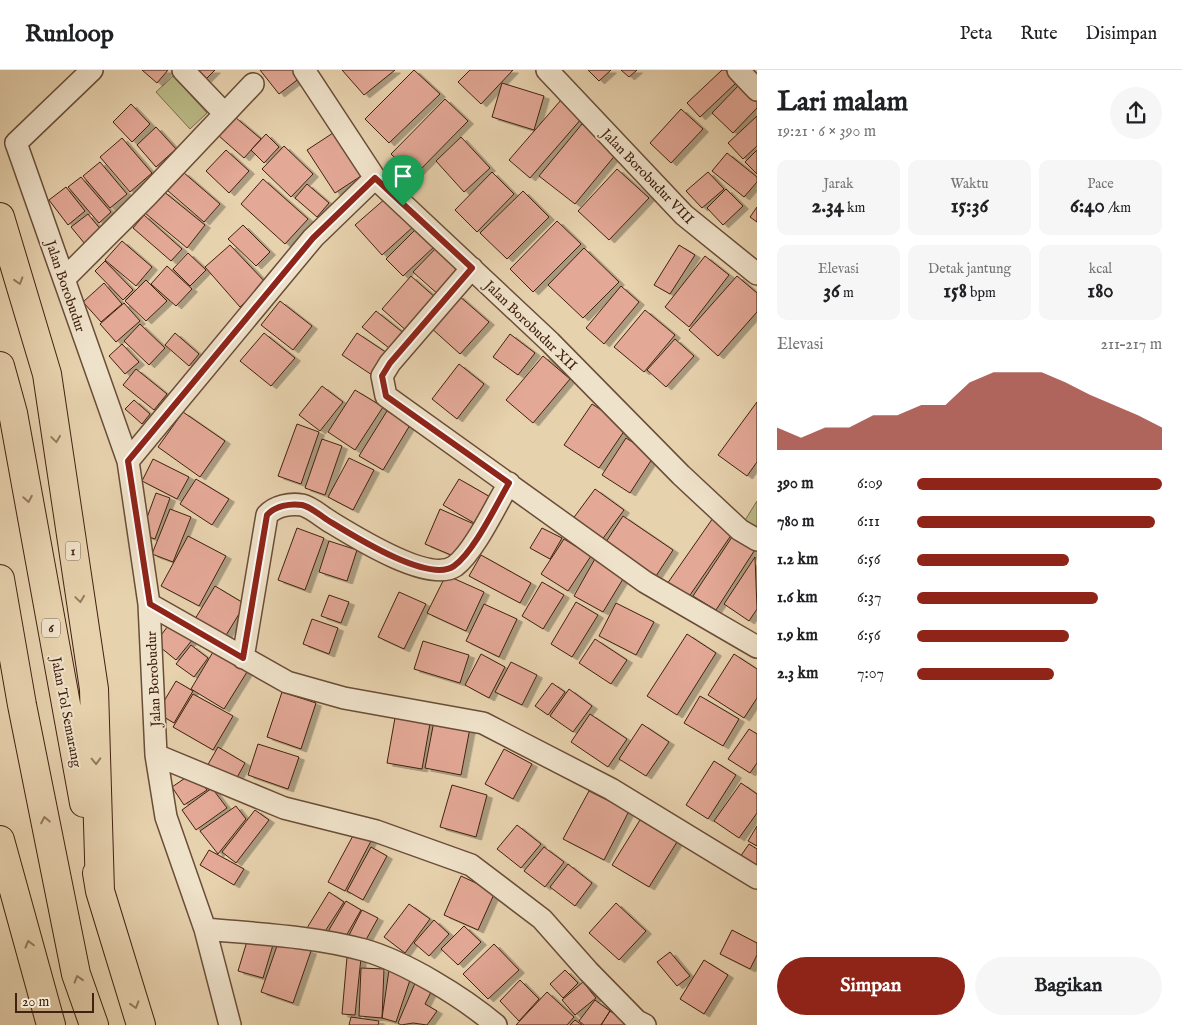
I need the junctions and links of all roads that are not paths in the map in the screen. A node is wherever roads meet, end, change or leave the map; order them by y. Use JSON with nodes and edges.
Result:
{"nodes":[{"id":1,"x":92,"y":70,"type":"edge"},
{"id":2,"x":182,"y":70,"type":"edge"},
{"id":3,"x":304,"y":70,"type":"edge"},
{"id":4,"x":546,"y":70,"type":"edge"},
{"id":5,"x":738,"y":70,"type":"edge"},
{"id":6,"x":253,"y":84,"type":"dead end"},
{"id":7,"x":757,"y":90,"type":"edge"},
{"id":8,"x":224,"y":113,"type":"junction"},
{"id":9,"x":375,"y":178,"type":"junction"},
{"id":10,"x":0,"y":217,"type":"edge"},
{"id":11,"x":472,"y":268,"type":"junction"},
{"id":12,"x":757,"y":274,"type":"edge"},
{"id":13,"x":64,"y":279,"type":"junction"},
{"id":14,"x":0,"y":366,"type":"edge"},
{"id":15,"x":128,"y":461,"type":"junction"},
{"id":16,"x":509,"y":483,"type":"junction"},
{"id":17,"x":757,"y":540,"type":"edge"},
{"id":18,"x":0,"y":579,"type":"edge"},
{"id":19,"x":150,"y":604,"type":"junction"},
{"id":20,"x":757,"y":647,"type":"edge"},
{"id":21,"x":243,"y":658,"type":"junction"},
{"id":22,"x":156,"y":755,"type":"junction"},
{"id":23,"x":0,"y":840,"type":"edge"},
{"id":24,"x":757,"y":878,"type":"edge"},
{"id":25,"x":100,"y":891,"type":"junction"},
{"id":26,"x":205,"y":929,"type":"junction"},
{"id":27,"x":483,"y":1021,"type":"edge"},
{"id":28,"x":51,"y":1025,"type":"edge"},
{"id":29,"x":94,"y":1025,"type":"edge"},
{"id":30,"x":141,"y":1025,"type":"edge"},
{"id":31,"x":230,"y":1025,"type":"edge"},
{"id":32,"x":645,"y":1025,"type":"edge"}],
"edges":[{"from":1,"to":13,"type":"street","name":"Jalan Borobudur"},
{"from":2,"to":8,"type":"street"},
{"from":3,"to":9,"type":"street","name":"Jalan Borobudur XII"},
{"from":4,"to":12,"type":"street","name":"Jalan Borobudur VIII"},
{"from":5,"to":7,"type":"street"},
{"from":6,"to":8,"type":"street"},
{"from":8,"to":13,"type":"street"},
{"from":9,"to":11,"type":"street","name":"Jalan Borobudur XII"},
{"from":9,"to":15,"type":"street"},
{"from":10,"to":25,"type":"highway","number":"1","one_way":true},
{"from":11,"to":16,"type":"street"},
{"from":11,"to":17,"type":"street","name":"Jalan Borobudur XII"},
{"from":13,"to":15,"type":"street","name":"Jalan Borobudur"},
{"from":14,"to":25,"type":"highway","name":"Jalan Tol Semarang","number":"6","one_way":true},
{"from":15,"to":19,"type":"street","name":"Jalan Borobudur"},
{"from":16,"to":20,"type":"street"},
{"from":16,"to":21,"type":"street"},
{"from":29,"to":18,"type":"highway","one_way":true},
{"from":19,"to":21,"type":"street"},
{"from":19,"to":22,"type":"street","name":"Jalan Borobudur"},
{"from":21,"to":24,"type":"street"},
{"from":22,"to":26,"type":"street","name":"Jalan Borobudur"},
{"from":22,"to":32,"type":"street"},
{"from":28,"to":23,"type":"highway","one_way":true},
{"from":25,"to":30,"type":"highway","name":"Jalan Tol Semarang","number":"6","one_way":true},
{"from":26,"to":27,"type":"street"},
{"from":26,"to":31,"type":"street","name":"Jalan Borobudur"}]}
